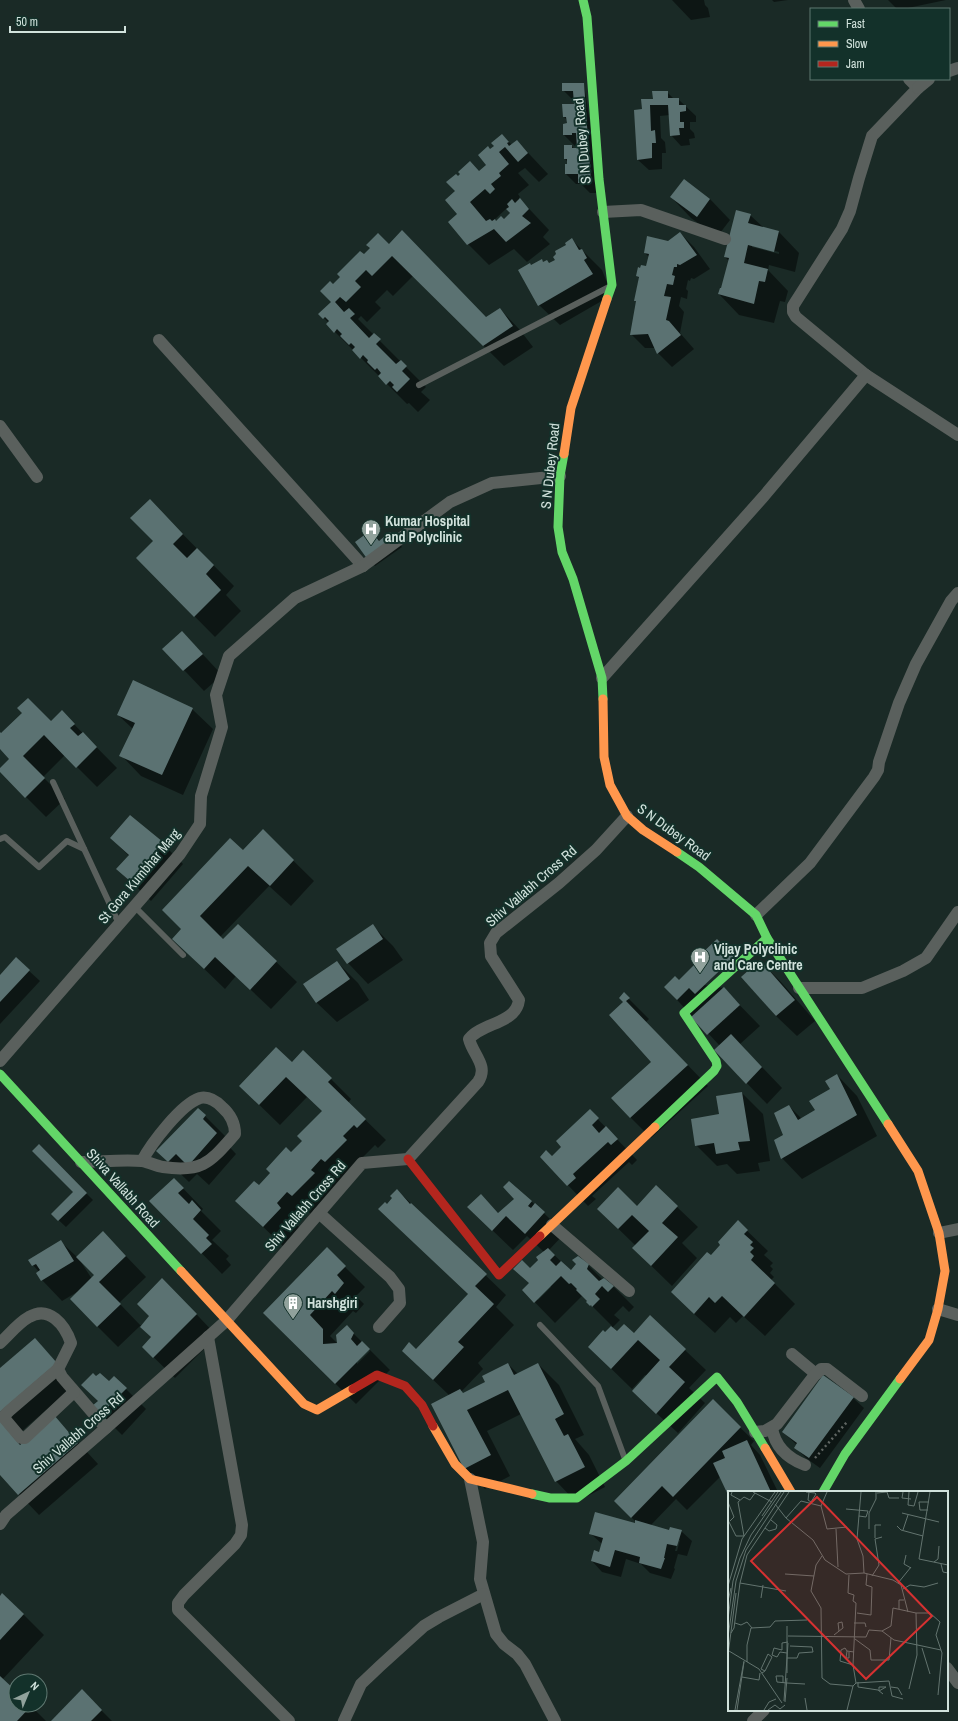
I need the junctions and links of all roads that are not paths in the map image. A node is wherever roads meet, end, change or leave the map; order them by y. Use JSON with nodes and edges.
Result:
{"nodes":[{"id":1,"x":582,"y":0,"type":"edge"},
{"id":2,"x":909,"y":80,"type":"edge"},
{"id":3,"x":928,"y":80,"type":"edge"},
{"id":4,"x":918,"y":88,"type":"junction"},
{"id":5,"x":603,"y":212,"type":"junction"},
{"id":6,"x":725,"y":239,"type":"dead end"},
{"id":7,"x":612,"y":285,"type":"junction"},
{"id":8,"x":159,"y":340,"type":"dead end"},
{"id":9,"x":866,"y":375,"type":"junction"},
{"id":10,"x":419,"y":385,"type":"dead end"},
{"id":11,"x":0,"y":426,"type":"edge"},
{"id":12,"x":958,"y":435,"type":"edge"},
{"id":13,"x":560,"y":476,"type":"junction"},
{"id":14,"x":37,"y":477,"type":"dead end"},
{"id":15,"x":363,"y":566,"type":"junction"},
{"id":16,"x":958,"y":593,"type":"edge"},
{"id":17,"x":602,"y":678,"type":"junction"},
{"id":18,"x":53,"y":782,"type":"dead end"},
{"id":19,"x":627,"y":816,"type":"junction"},
{"id":20,"x":0,"y":839,"type":"edge"},
{"id":21,"x":84,"y":849,"type":"junction"},
{"id":22,"x":134,"y":906,"type":"junction"},
{"id":23,"x":958,"y":912,"type":"edge"},
{"id":24,"x":756,"y":915,"type":"junction"},
{"id":25,"x":119,"y":924,"type":"junction"},
{"id":26,"x":767,"y":938,"type":"junction"},
{"id":27,"x":183,"y":955,"type":"dead end"},
{"id":28,"x":799,"y":988,"type":"junction"},
{"id":29,"x":0,"y":1061,"type":"edge"},
{"id":30,"x":0,"y":1074,"type":"edge"},
{"id":31,"x":408,"y":1159,"type":"junction"},
{"id":32,"x":142,"y":1161,"type":"junction"},
{"id":33,"x":81,"y":1162,"type":"junction"},
{"id":34,"x":319,"y":1213,"type":"junction"},
{"id":35,"x":552,"y":1225,"type":"junction"},
{"id":36,"x":958,"y":1229,"type":"edge"},
{"id":37,"x":939,"y":1233,"type":"junction"},
{"id":38,"x":629,"y":1291,"type":"dead end"},
{"id":39,"x":938,"y":1309,"type":"junction"},
{"id":40,"x":958,"y":1315,"type":"edge"},
{"id":41,"x":226,"y":1321,"type":"junction"},
{"id":42,"x":540,"y":1324,"type":"dead end"},
{"id":43,"x":379,"y":1327,"type":"dead end"},
{"id":44,"x":208,"y":1337,"type":"junction"},
{"id":45,"x":0,"y":1343,"type":"edge"},
{"id":46,"x":792,"y":1354,"type":"dead end"},
{"id":47,"x":58,"y":1369,"type":"junction"},
{"id":48,"x":816,"y":1374,"type":"junction"},
{"id":49,"x":74,"y":1392,"type":"junction"},
{"id":50,"x":862,"y":1396,"type":"dead end"},
{"id":51,"x":106,"y":1428,"type":"junction"},
{"id":52,"x":772,"y":1428,"type":"junction"},
{"id":53,"x":755,"y":1432,"type":"junction"},
{"id":54,"x":626,"y":1461,"type":"junction"},
{"id":55,"x":805,"y":1465,"type":"road end"},
{"id":56,"x":470,"y":1479,"type":"junction"},
{"id":57,"x":790,"y":1491,"type":"edge"},
{"id":58,"x":824,"y":1491,"type":"edge"},
{"id":59,"x":2,"y":1517,"type":"edge"},
{"id":60,"x":484,"y":1594,"type":"junction"},
{"id":61,"x":948,"y":1669,"type":"edge"},
{"id":62,"x":958,"y":1683,"type":"edge"},
{"id":63,"x":763,"y":1711,"type":"edge"},
{"id":64,"x":289,"y":1721,"type":"edge"},
{"id":65,"x":344,"y":1721,"type":"edge"},
{"id":66,"x":555,"y":1721,"type":"edge"},
{"id":67,"x":753,"y":1721,"type":"edge"}],
"edges":[{"from":1,"to":5,"type":"street","name":"S N Dubey Road"},
{"from":2,"to":4,"type":"street"},
{"from":3,"to":4,"type":"street"},
{"from":4,"to":9,"type":"street"},
{"from":5,"to":6,"type":"street"},
{"from":5,"to":7,"type":"street","name":"S N Dubey Road"},
{"from":7,"to":10,"type":"lane"},
{"from":7,"to":13,"type":"street","name":"S N Dubey Road"},
{"from":8,"to":15,"type":"street"},
{"from":9,"to":12,"type":"street"},
{"from":9,"to":17,"type":"street"},
{"from":11,"to":14,"type":"street"},
{"from":13,"to":15,"type":"street","name":"St Gora Kumbhar Marg"},
{"from":13,"to":17,"type":"street","name":"S N Dubey Road"},
{"from":15,"to":22,"type":"street","name":"St Gora Kumbhar Marg"},
{"from":16,"to":24,"type":"street"},
{"from":17,"to":19,"type":"street","name":"S N Dubey Road"},
{"from":18,"to":21,"type":"lane"},
{"from":19,"to":24,"type":"street","name":"S N Dubey Road"},
{"from":19,"to":31,"type":"street","name":"Shiv Vallabh Cross Rd"},
{"from":20,"to":21,"type":"lane"},
{"from":21,"to":25,"type":"lane"},
{"from":22,"to":25,"type":"street","name":"St Gora Kumbhar Marg"},
{"from":22,"to":27,"type":"lane"},
{"from":23,"to":28,"type":"street"},
{"from":24,"to":26,"type":"street","name":"S N Dubey Road"},
{"from":25,"to":29,"type":"street","name":"St Gora Kumbhar Marg"},
{"from":26,"to":28,"type":"street","name":"S N Dubey Road"},
{"from":26,"to":35,"type":"street"},
{"from":28,"to":37,"type":"street","name":"S N Dubey Road"},
{"from":30,"to":33,"type":"street","name":"Shiva Vallabh Road"},
{"from":31,"to":34,"type":"street","name":"Shiv Vallabh Cross Rd"},
{"from":31,"to":35,"type":"street"},
{"from":32,"to":32,"type":"street"},
{"from":32,"to":33,"type":"street"},
{"from":33,"to":41,"type":"street","name":"Shiva Vallabh Road"},
{"from":34,"to":41,"type":"street","name":"Shiv Vallabh Cross Rd"},
{"from":34,"to":43,"type":"street"},
{"from":35,"to":38,"type":"street"},
{"from":36,"to":37,"type":"street"},
{"from":37,"to":39,"type":"street","name":"S N Dubey Road"},
{"from":39,"to":40,"type":"street"},
{"from":39,"to":58,"type":"street","name":"S N Dubey Road"},
{"from":41,"to":44,"type":"street","name":"Shiv Vallabh Cross Rd"},
{"from":41,"to":56,"type":"street","name":"Shiva Vallabh Road"},
{"from":42,"to":54,"type":"lane"},
{"from":44,"to":51,"type":"street","name":"Shiv Vallabh Cross Rd"},
{"from":44,"to":64,"type":"street"},
{"from":45,"to":47,"type":"street"},
{"from":46,"to":48,"type":"street"},
{"from":47,"to":49,"type":"street"},
{"from":47,"to":49,"type":"street"},
{"from":48,"to":50,"type":"street"},
{"from":48,"to":52,"type":"street"},
{"from":49,"to":51,"type":"street"},
{"from":51,"to":59,"type":"street","name":"Shiv Vallabh Cross Rd"},
{"from":52,"to":53,"type":"street"},
{"from":52,"to":55,"type":"street"},
{"from":53,"to":54,"type":"street"},
{"from":53,"to":57,"type":"street"},
{"from":54,"to":56,"type":"street"},
{"from":56,"to":60,"type":"street"},
{"from":60,"to":65,"type":"street"},
{"from":60,"to":66,"type":"street"},
{"from":61,"to":62,"type":"street"},
{"from":63,"to":67,"type":"street"}]}
